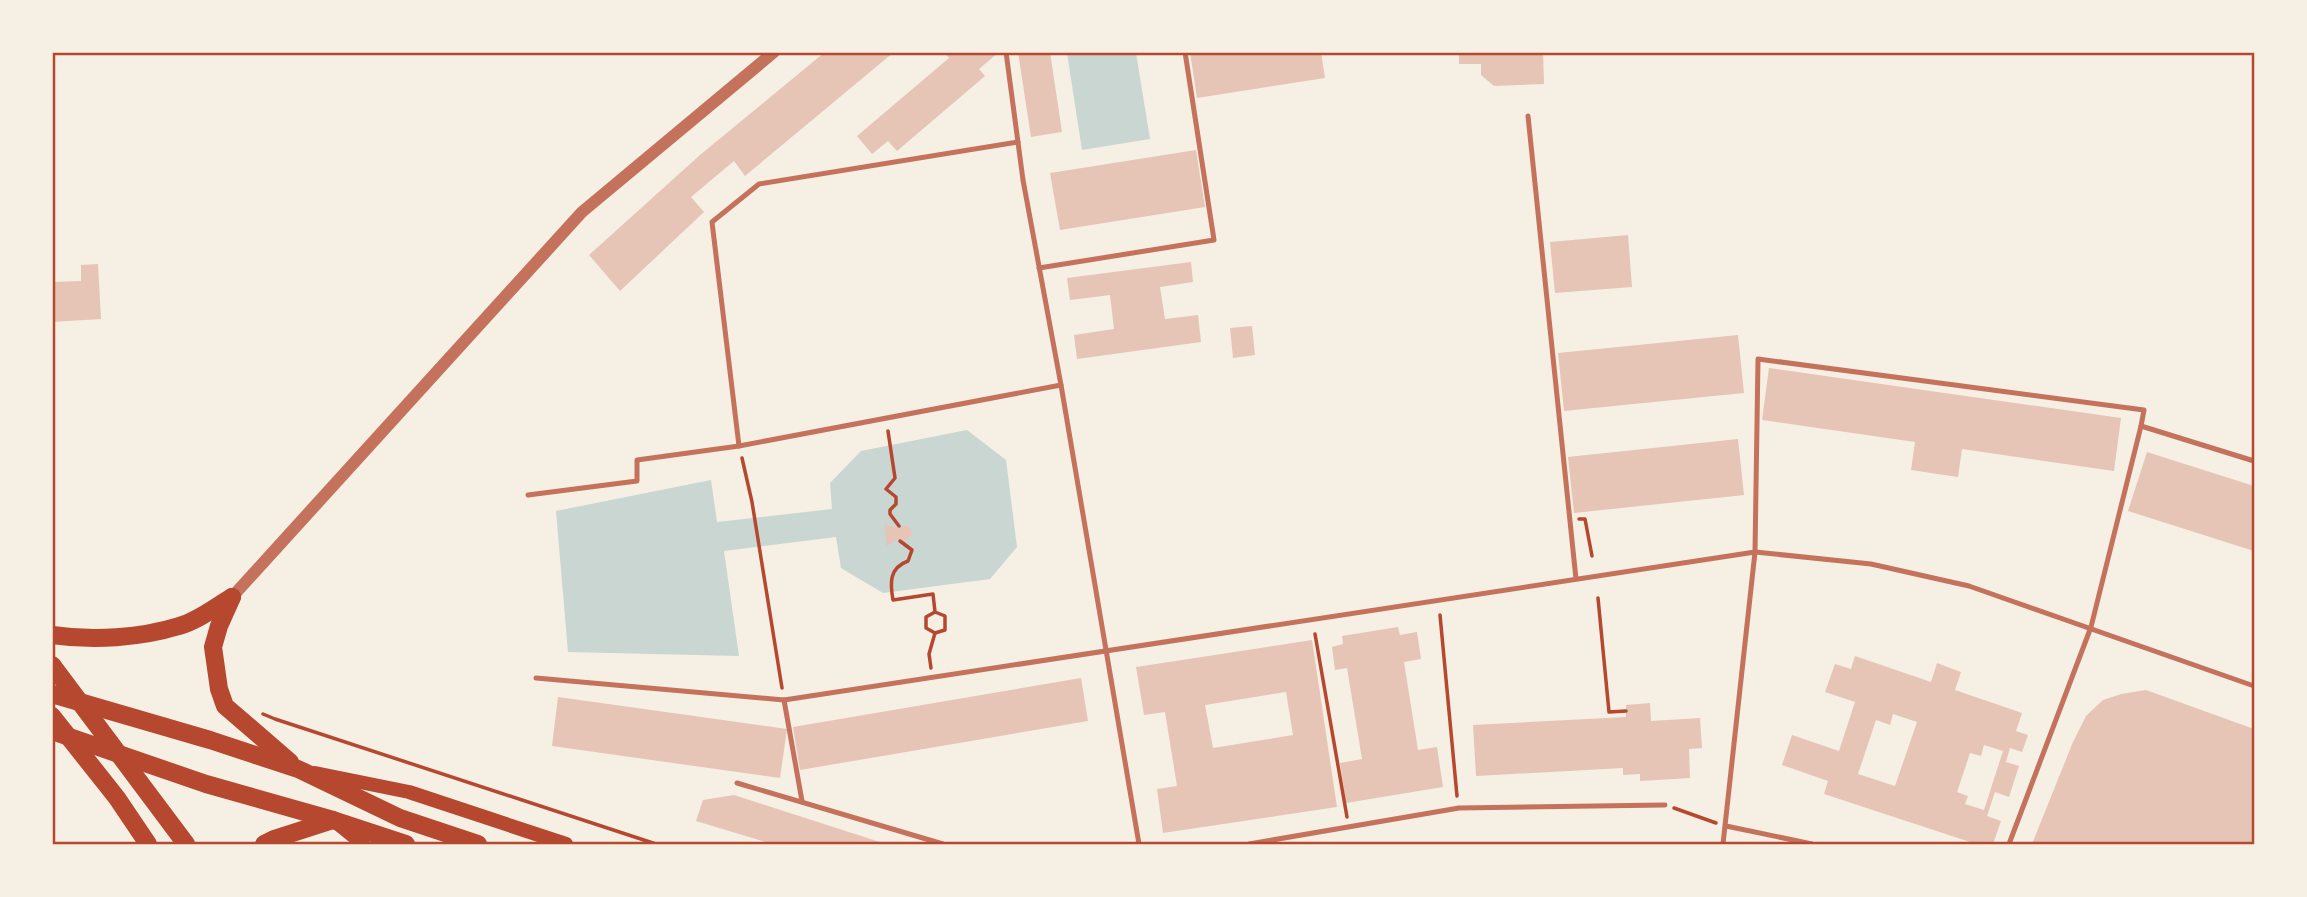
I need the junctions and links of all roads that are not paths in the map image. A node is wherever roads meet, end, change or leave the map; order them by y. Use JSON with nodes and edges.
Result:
{"nodes":[{"id":1,"x":774,"y":52,"type":"edge"},
{"id":2,"x":1006,"y":52,"type":"edge"},
{"id":3,"x":1185,"y":52,"type":"edge"},
{"id":4,"x":1528,"y":116,"type":"dead end"},
{"id":5,"x":1018,"y":142,"type":"junction"},
{"id":6,"x":1039,"y":268,"type":"junction"},
{"id":7,"x":1061,"y":384,"type":"junction"},
{"id":8,"x":2141,"y":426,"type":"junction"},
{"id":9,"x":739,"y":446,"type":"junction"},
{"id":10,"x":2255,"y":461,"type":"edge"},
{"id":11,"x":528,"y":495,"type":"dead end"},
{"id":12,"x":1755,"y":552,"type":"junction"},
{"id":13,"x":1576,"y":579,"type":"junction"},
{"id":14,"x":232,"y":597,"type":"junction"},
{"id":15,"x":2091,"y":627,"type":"junction"},
{"id":16,"x":52,"y":635,"type":"edge"},
{"id":17,"x":1107,"y":650,"type":"junction"},
{"id":18,"x":52,"y":665,"type":"edge"},
{"id":19,"x":536,"y":678,"type":"dead end"},
{"id":20,"x":2255,"y":686,"type":"edge"},
{"id":21,"x":52,"y":694,"type":"edge"},
{"id":22,"x":80,"y":701,"type":"junction"},
{"id":23,"x":784,"y":701,"type":"junction"},
{"id":24,"x":52,"y":716,"type":"edge"},
{"id":25,"x":60,"y":734,"type":"edge"},
{"id":26,"x":119,"y":754,"type":"junction"},
{"id":27,"x":298,"y":769,"type":"junction"},
{"id":28,"x":737,"y":783,"type":"dead end"},
{"id":29,"x":802,"y":801,"type":"junction"},
{"id":30,"x":1665,"y":805,"type":"road end"},
{"id":31,"x":333,"y":820,"type":"junction"},
{"id":32,"x":1727,"y":826,"type":"junction"},
{"id":33,"x":148,"y":845,"type":"edge"},
{"id":34,"x":186,"y":845,"type":"edge"},
{"id":35,"x":264,"y":845,"type":"edge"},
{"id":36,"x":363,"y":845,"type":"edge"},
{"id":37,"x":406,"y":845,"type":"edge"},
{"id":38,"x":478,"y":845,"type":"edge"},
{"id":39,"x":566,"y":845,"type":"edge"},
{"id":40,"x":943,"y":845,"type":"edge"},
{"id":41,"x":1139,"y":845,"type":"edge"},
{"id":42,"x":1249,"y":845,"type":"edge"},
{"id":43,"x":1723,"y":845,"type":"edge"},
{"id":44,"x":1812,"y":845,"type":"edge"},
{"id":45,"x":2009,"y":845,"type":"edge"}],
"edges":[{"from":1,"to":14,"type":"street"},
{"from":2,"to":5,"type":"lane"},
{"from":3,"to":6,"type":"lane"},
{"from":4,"to":13,"type":"lane"},
{"from":5,"to":6,"type":"lane"},
{"from":5,"to":9,"type":"lane"},
{"from":6,"to":7,"type":"lane"},
{"from":7,"to":9,"type":"lane"},
{"from":7,"to":17,"type":"lane"},
{"from":8,"to":10,"type":"lane"},
{"from":8,"to":12,"type":"lane"},
{"from":8,"to":15,"type":"lane"},
{"from":9,"to":11,"type":"lane"},
{"from":12,"to":13,"type":"lane"},
{"from":12,"to":15,"type":"lane"},
{"from":12,"to":32,"type":"lane"},
{"from":13,"to":17,"type":"lane"},
{"from":14,"to":16,"type":"main road"},
{"from":14,"to":27,"type":"main road"},
{"from":15,"to":20,"type":"lane"},
{"from":15,"to":45,"type":"lane"},
{"from":17,"to":23,"type":"lane"},
{"from":17,"to":41,"type":"lane"},
{"from":18,"to":22,"type":"main road"},
{"from":19,"to":23,"type":"lane"},
{"from":21,"to":22,"type":"main road"},
{"from":22,"to":26,"type":"main road"},
{"from":22,"to":27,"type":"main road"},
{"from":23,"to":29,"type":"lane"},
{"from":24,"to":25,"type":"main road"},
{"from":25,"to":26,"type":"main road"},
{"from":25,"to":33,"type":"main road"},
{"from":26,"to":31,"type":"main road"},
{"from":26,"to":34,"type":"main road"},
{"from":27,"to":38,"type":"main road"},
{"from":27,"to":39,"type":"main road"},
{"from":28,"to":29,"type":"lane"},
{"from":29,"to":40,"type":"lane"},
{"from":30,"to":42,"type":"lane"},
{"from":31,"to":35,"type":"main road"},
{"from":31,"to":36,"type":"main road"},
{"from":31,"to":37,"type":"main road"},
{"from":32,"to":43,"type":"lane"},
{"from":32,"to":44,"type":"lane"}]}
